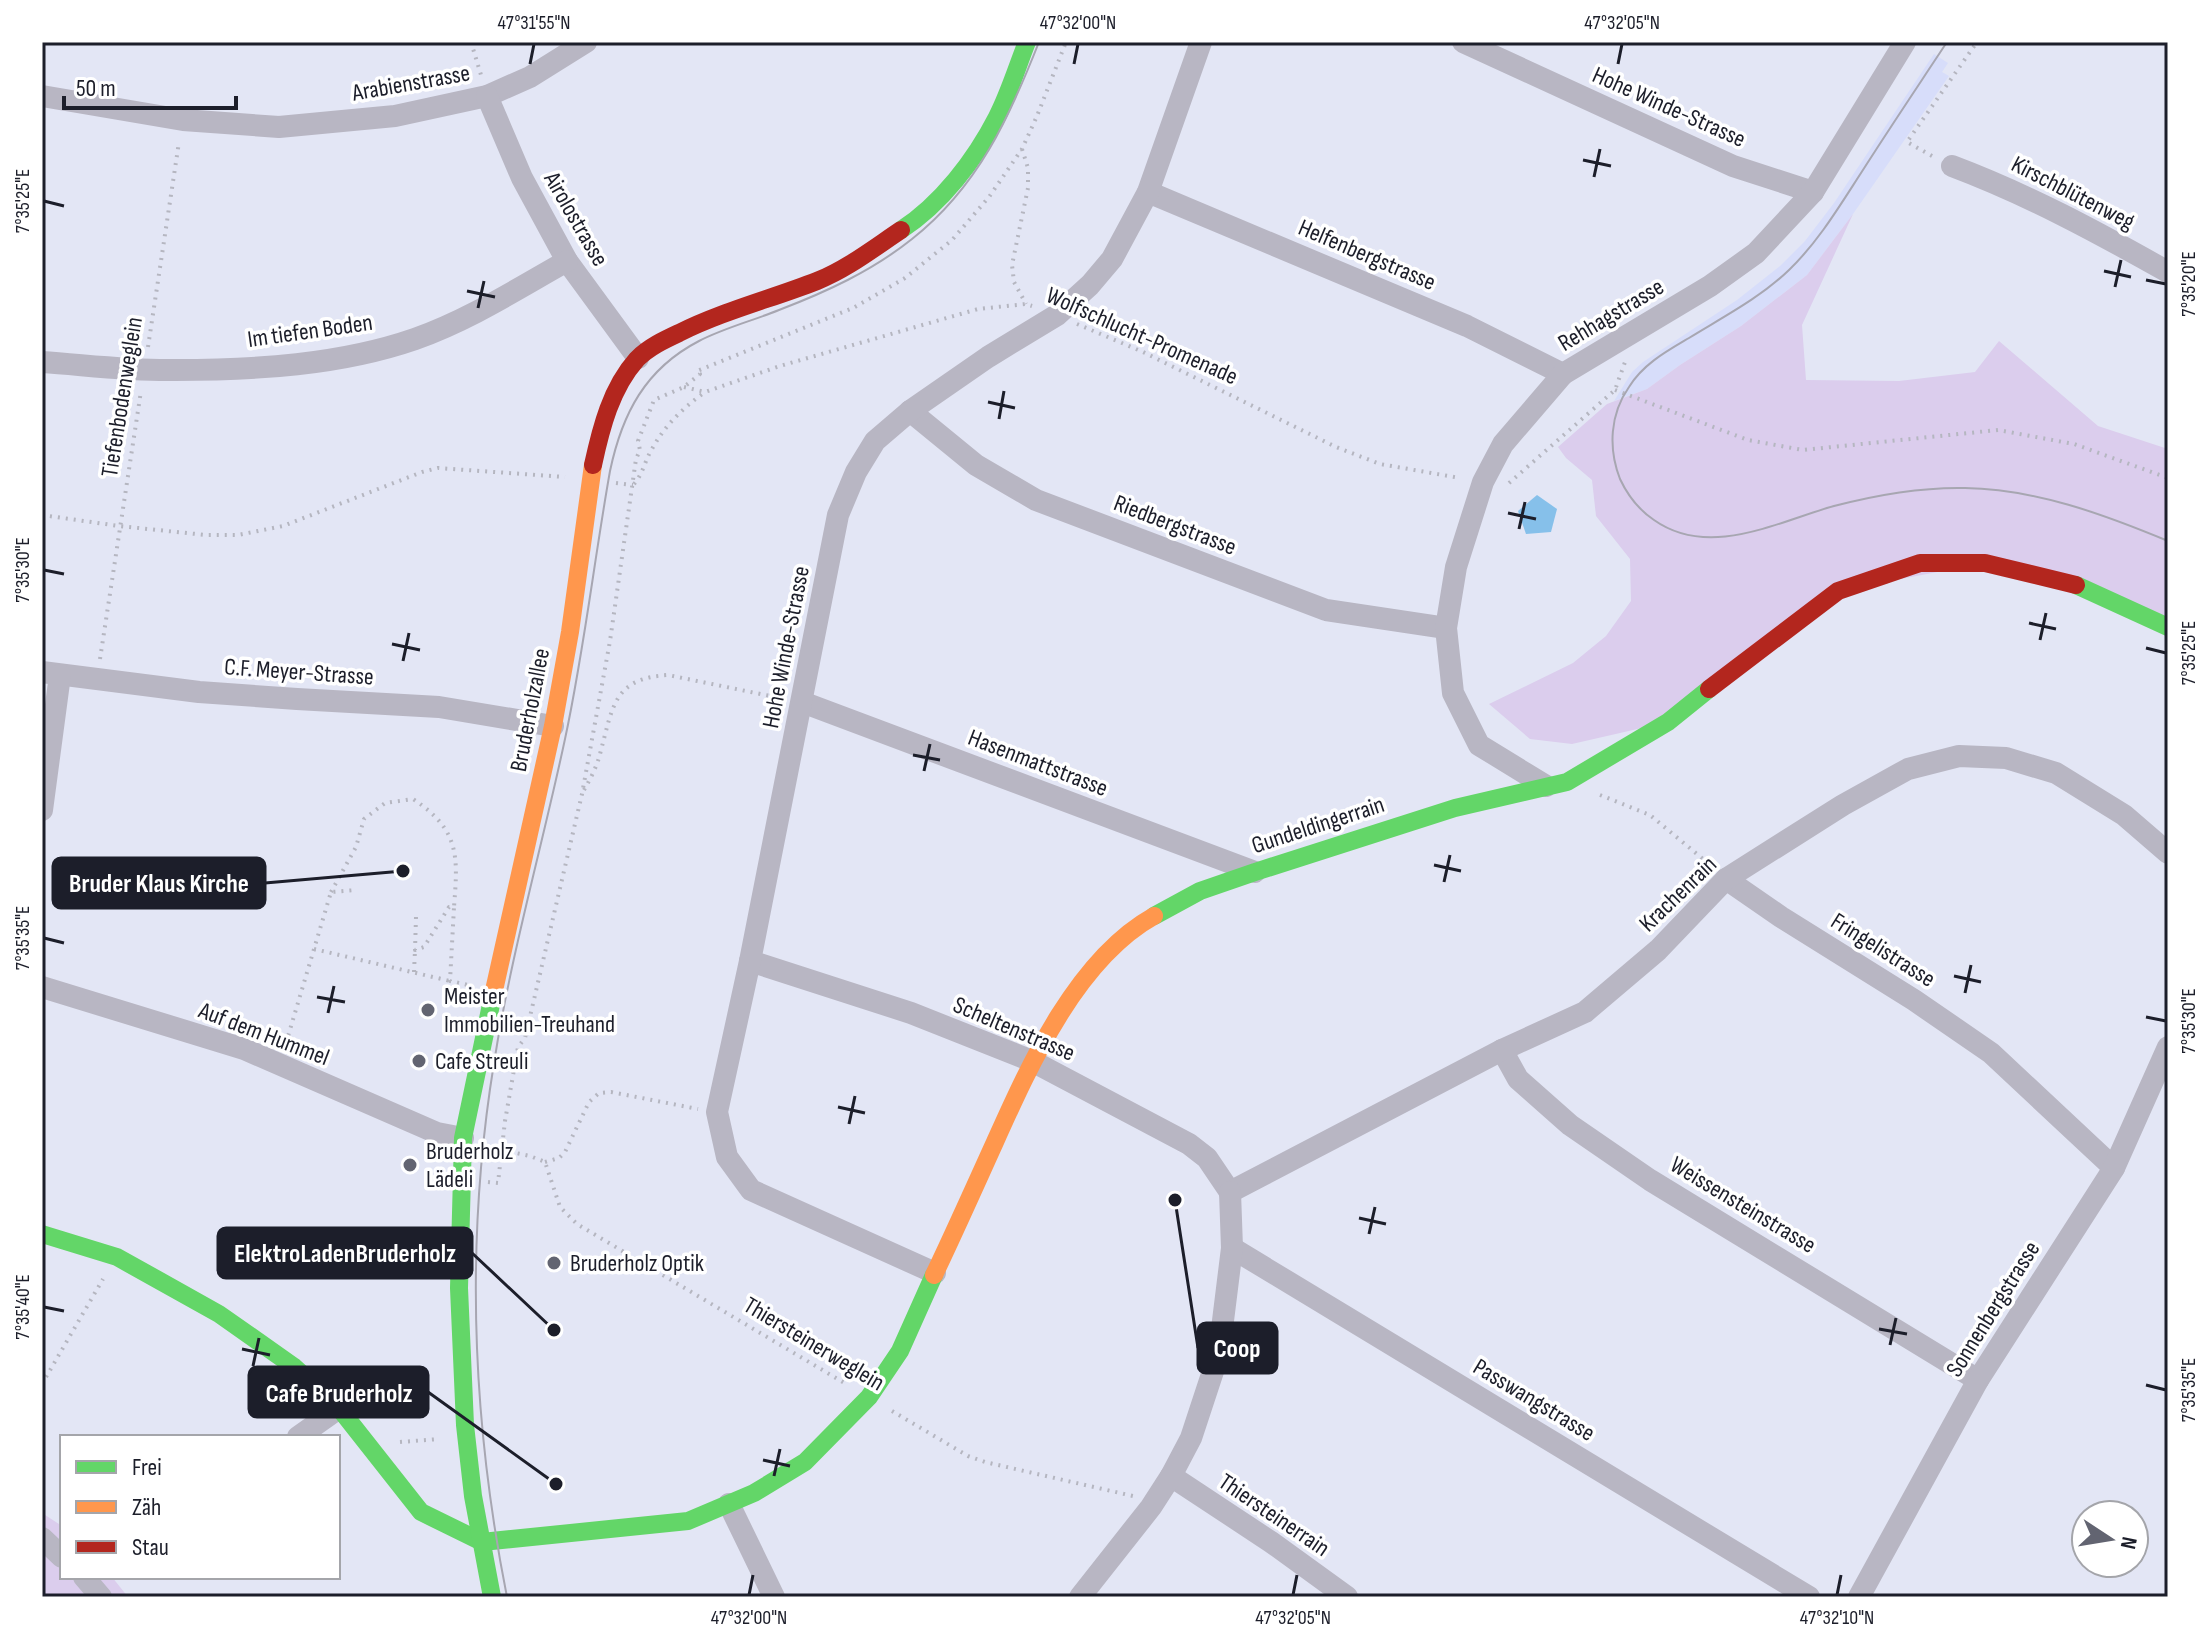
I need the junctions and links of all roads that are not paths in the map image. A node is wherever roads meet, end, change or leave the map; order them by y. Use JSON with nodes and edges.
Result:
{"nodes":[{"id":1,"x":586,"y":42,"type":"edge"},
{"id":2,"x":1027,"y":42,"type":"edge"},
{"id":3,"x":1201,"y":42,"type":"edge"},
{"id":4,"x":1463,"y":42,"type":"edge"},
{"id":5,"x":1905,"y":42,"type":"edge"},
{"id":6,"x":42,"y":96,"type":"edge"},
{"id":7,"x":487,"y":96,"type":"junction"},
{"id":8,"x":1952,"y":166,"type":"road end"},
{"id":9,"x":1148,"y":192,"type":"junction"},
{"id":10,"x":1813,"y":192,"type":"junction"},
{"id":11,"x":567,"y":261,"type":"junction"},
{"id":12,"x":2168,"y":272,"type":"edge"},
{"id":13,"x":638,"y":358,"type":"junction"},
{"id":14,"x":42,"y":362,"type":"edge"},
{"id":15,"x":1563,"y":374,"type":"junction"},
{"id":16,"x":910,"y":411,"type":"junction"},
{"id":17,"x":2168,"y":627,"type":"edge"},
{"id":18,"x":1446,"y":628,"type":"junction"},
{"id":19,"x":51,"y":674,"type":"edge"},
{"id":20,"x":802,"y":702,"type":"junction"},
{"id":21,"x":553,"y":726,"type":"junction"},
{"id":22,"x":1557,"y":784,"type":"junction"},
{"id":23,"x":42,"y":810,"type":"edge"},
{"id":24,"x":2168,"y":853,"type":"edge"},
{"id":25,"x":1255,"y":872,"type":"junction"},
{"id":26,"x":1726,"y":879,"type":"junction"},
{"id":27,"x":750,"y":961,"type":"junction"},
{"id":28,"x":42,"y":987,"type":"edge"},
{"id":29,"x":2168,"y":1047,"type":"edge"},
{"id":30,"x":1502,"y":1050,"type":"junction"},
{"id":31,"x":1032,"y":1061,"type":"junction"},
{"id":32,"x":463,"y":1138,"type":"junction"},
{"id":33,"x":2114,"y":1168,"type":"junction"},
{"id":34,"x":1230,"y":1192,"type":"junction"},
{"id":35,"x":42,"y":1234,"type":"edge"},
{"id":36,"x":1232,"y":1248,"type":"junction"},
{"id":37,"x":935,"y":1273,"type":"junction"},
{"id":38,"x":1978,"y":1380,"type":"junction"},
{"id":39,"x":339,"y":1408,"type":"junction"},
{"id":40,"x":301,"y":1435,"type":"edge"},
{"id":41,"x":1171,"y":1476,"type":"junction"},
{"id":42,"x":729,"y":1504,"type":"junction"},
{"id":43,"x":42,"y":1538,"type":"edge"},
{"id":44,"x":482,"y":1542,"type":"junction"},
{"id":45,"x":60,"y":1555,"type":"edge"},
{"id":46,"x":86,"y":1579,"type":"edge"},
{"id":47,"x":101,"y":1597,"type":"edge"},
{"id":48,"x":492,"y":1597,"type":"edge"},
{"id":49,"x":774,"y":1597,"type":"edge"},
{"id":50,"x":1080,"y":1597,"type":"edge"},
{"id":51,"x":1347,"y":1597,"type":"edge"},
{"id":52,"x":1809,"y":1597,"type":"edge"},
{"id":53,"x":1859,"y":1597,"type":"edge"}],
"edges":[{"from":1,"to":7,"type":"street","name":"Arabienstrasse"},
{"from":2,"to":13,"type":"street","name":"Bruderholzallee"},
{"from":3,"to":9,"type":"street","name":"Hohe Winde-Strasse"},
{"from":4,"to":10,"type":"street","name":"Hohe Winde-Strasse"},
{"from":5,"to":10,"type":"street","name":"Rehhagstrasse"},
{"from":6,"to":7,"type":"street","name":"Arabienstrasse"},
{"from":7,"to":11,"type":"street","name":"Airolostrasse"},
{"from":8,"to":12,"type":"street","name":"Kirschblütenweg"},
{"from":9,"to":15,"type":"street","name":"Helfenbergstrasse"},
{"from":9,"to":16,"type":"street","name":"Hohe Winde-Strasse"},
{"from":10,"to":15,"type":"street","name":"Rehhagstrasse"},
{"from":11,"to":13,"type":"street","name":"Airolostrasse"},
{"from":11,"to":14,"type":"street","name":"Im tiefen Boden"},
{"from":13,"to":21,"type":"street","name":"Bruderholzallee"},
{"from":15,"to":18,"type":"street","name":"Rehhagstrasse"},
{"from":16,"to":18,"type":"street","name":"Riedbergstrasse"},
{"from":16,"to":20,"type":"street","name":"Hohe Winde-Strasse"},
{"from":17,"to":22,"type":"street","name":"Gundeldingerrain"},
{"from":18,"to":22,"type":"street","name":"Rehhagstrasse"},
{"from":19,"to":21,"type":"street","name":"C.F. Meyer-Strasse"},
{"from":19,"to":23,"type":"street"},
{"from":20,"to":25,"type":"street","name":"Hasenmattstrasse"},
{"from":20,"to":27,"type":"street","name":"Hohe Winde-Strasse"},
{"from":21,"to":32,"type":"street","name":"Bruderholzallee"},
{"from":22,"to":25,"type":"street","name":"Gundeldingerrain"},
{"from":24,"to":26,"type":"street","name":"Krachenrain"},
{"from":25,"to":31,"type":"street","name":"Gundeldingerrain"},
{"from":26,"to":30,"type":"street","name":"Krachenrain"},
{"from":26,"to":33,"type":"street","name":"Fringelistrasse"},
{"from":27,"to":31,"type":"street","name":"Scheltenstrasse"},
{"from":27,"to":37,"type":"street","name":"Hohe Winde-Strasse"},
{"from":28,"to":32,"type":"street","name":"Auf dem Hummel"},
{"from":29,"to":33,"type":"street","name":"Sonnenbergstrasse"},
{"from":30,"to":34,"type":"street","name":"Krachenrain"},
{"from":30,"to":38,"type":"street","name":"Weissensteinstrasse"},
{"from":31,"to":34,"type":"street","name":"Scheltenstrasse"},
{"from":31,"to":37,"type":"street","name":"Gundeldingerrain"},
{"from":32,"to":44,"type":"street","name":"Bruderholzallee"},
{"from":33,"to":38,"type":"street","name":"Sonnenbergstrasse"},
{"from":34,"to":36,"type":"street"},
{"from":35,"to":39,"type":"street"},
{"from":36,"to":41,"type":"street"},
{"from":36,"to":52,"type":"street","name":"Passwangstrasse"},
{"from":37,"to":42,"type":"street","name":"Gundeldingerrain"},
{"from":38,"to":53,"type":"street","name":"Sonnenbergstrasse"},
{"from":39,"to":40,"type":"street"},
{"from":39,"to":44,"type":"street"},
{"from":41,"to":50,"type":"street"},
{"from":41,"to":51,"type":"street","name":"Thiersteinerrain"},
{"from":42,"to":44,"type":"street","name":"Gundeldingerrain"},
{"from":42,"to":49,"type":"street"},
{"from":43,"to":45,"type":"street"},
{"from":44,"to":48,"type":"street","name":"Bruderholzallee"},
{"from":46,"to":47,"type":"street"}]}
